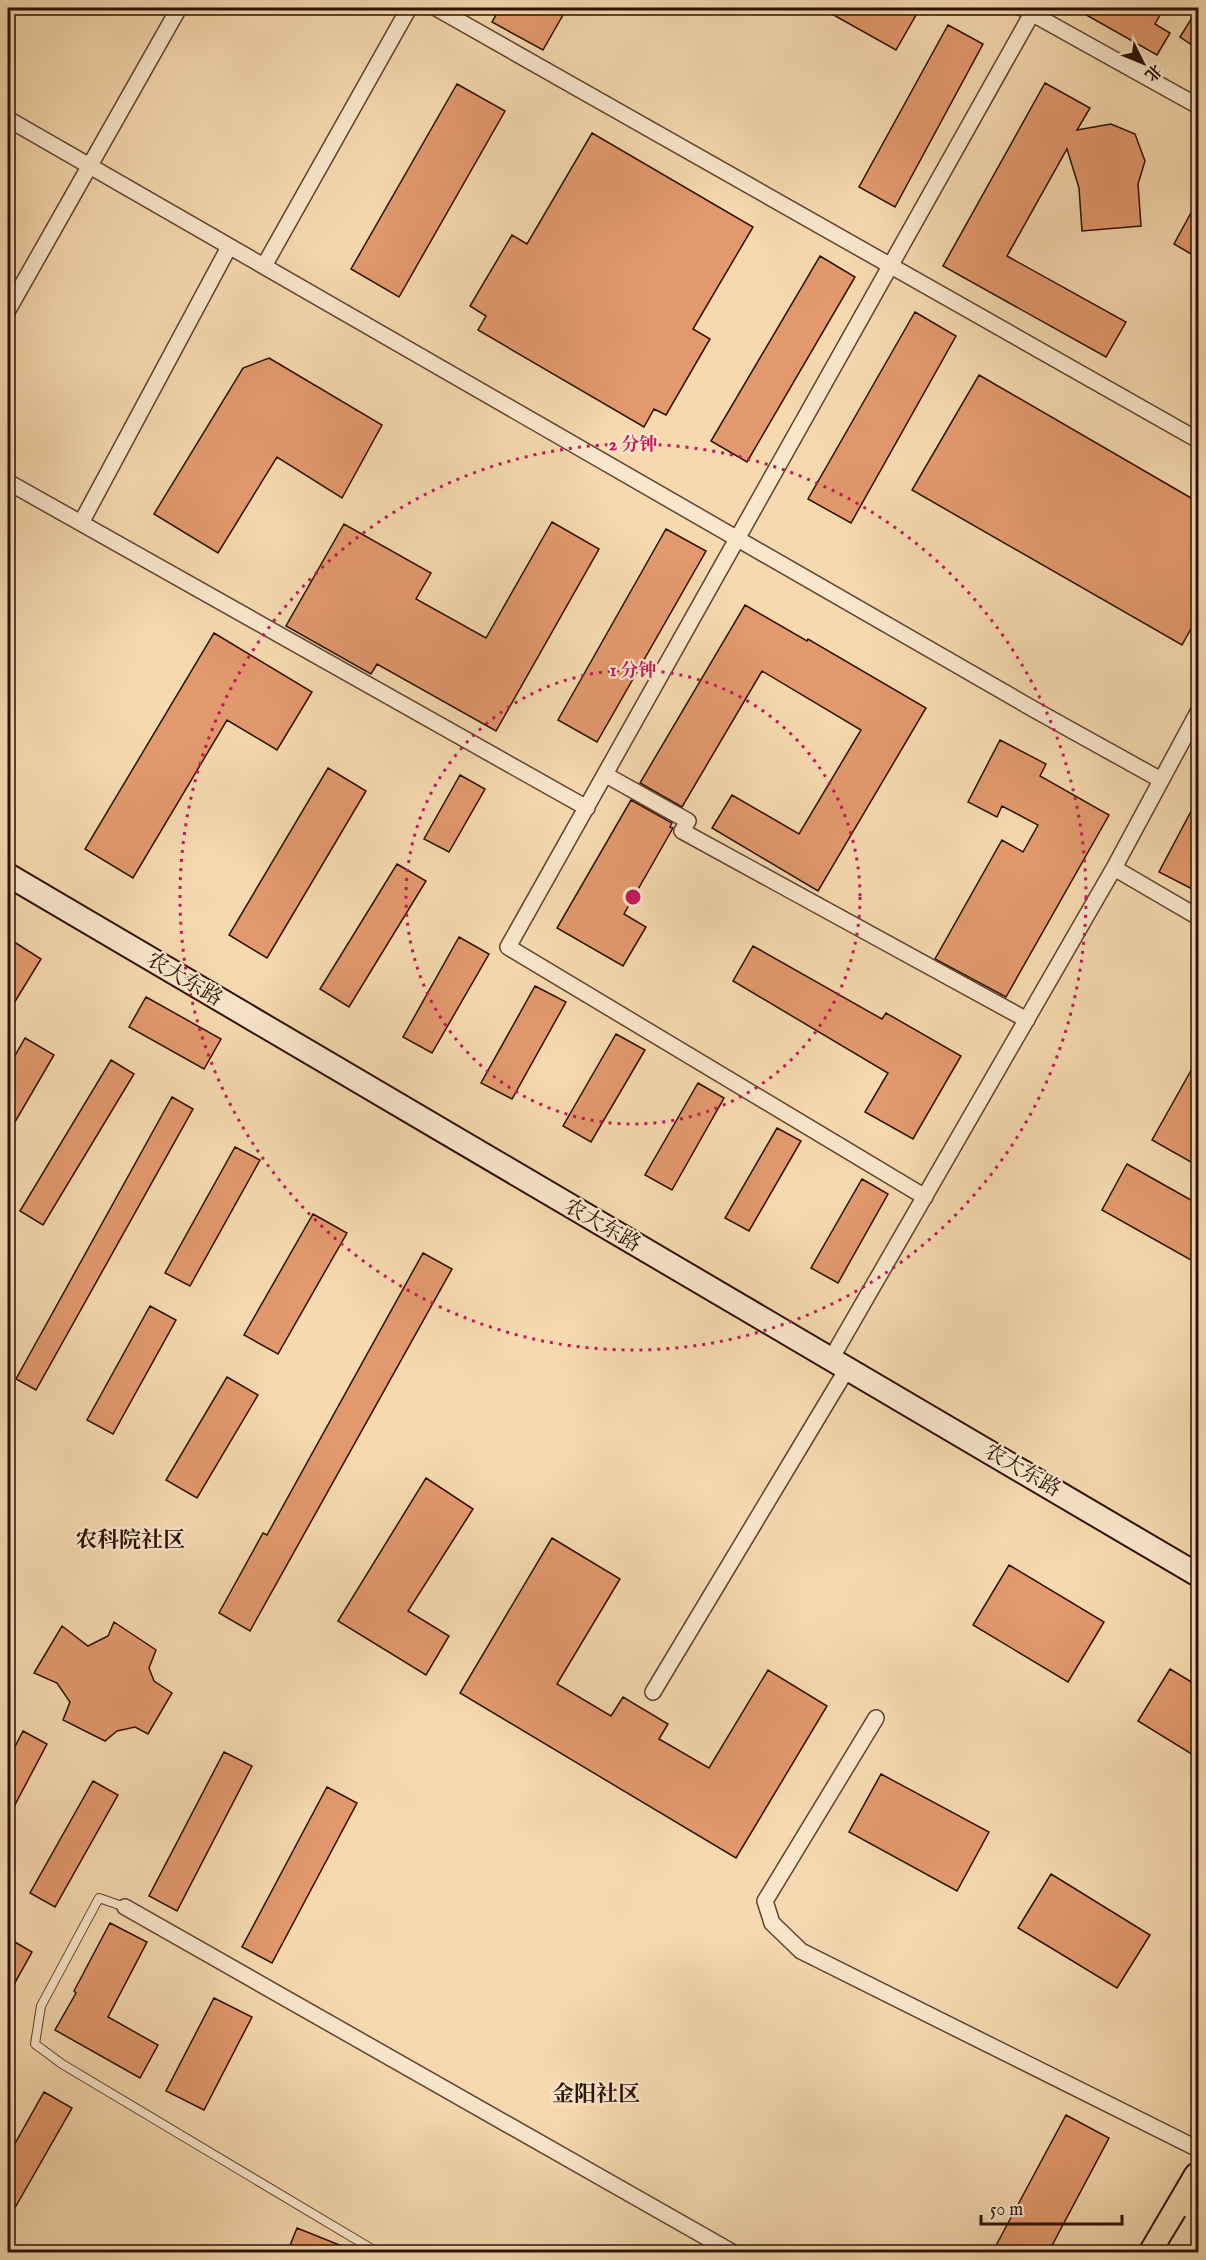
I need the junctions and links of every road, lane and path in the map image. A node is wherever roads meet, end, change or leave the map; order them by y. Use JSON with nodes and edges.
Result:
{"nodes":[{"id":1,"x":179,"y":8,"type":"edge"},
{"id":2,"x":409,"y":8,"type":"edge"},
{"id":3,"x":436,"y":8,"type":"edge"},
{"id":4,"x":1029,"y":9,"type":"edge"},
{"id":5,"x":1198,"y":106,"type":"edge"},
{"id":6,"x":8,"y":119,"type":"edge"},
{"id":7,"x":89,"y":166,"type":"junction"},
{"id":8,"x":229,"y":247,"type":"junction"},
{"id":9,"x":890,"y":265,"type":"junction"},
{"id":10,"x":264,"y":266,"type":"junction"},
{"id":11,"x":8,"y":310,"type":"edge"},
{"id":12,"x":1198,"y":440,"type":"edge"},
{"id":13,"x":8,"y":482,"type":"edge"},
{"id":14,"x":81,"y":523,"type":"junction"},
{"id":15,"x":737,"y":537,"type":"junction"},
{"id":16,"x":1198,"y":712,"type":"edge"},
{"id":17,"x":606,"y":775,"type":"junction"},
{"id":18,"x":1161,"y":780,"type":"junction"},
{"id":19,"x":587,"y":808,"type":"junction"},
{"id":20,"x":1114,"y":868,"type":"junction"},
{"id":21,"x":8,"y":876,"type":"edge"},
{"id":22,"x":1198,"y":917,"type":"edge"},
{"id":23,"x":1027,"y":1020,"type":"junction"},
{"id":24,"x":925,"y":1197,"type":"junction"},
{"id":25,"x":839,"y":1364,"type":"junction"},
{"id":26,"x":1198,"y":1575,"type":"edge"},
{"id":27,"x":653,"y":1692,"type":"dead end"},
{"id":28,"x":876,"y":1718,"type":"dead end"},
{"id":29,"x":125,"y":1907,"type":"joint"},
{"id":30,"x":1198,"y":2149,"type":"edge"},
{"id":31,"x":1198,"y":2176,"type":"edge"},
{"id":32,"x":1198,"y":2224,"type":"edge"},
{"id":33,"x":377,"y":2253,"type":"edge"},
{"id":34,"x":732,"y":2253,"type":"edge"},
{"id":35,"x":1154,"y":2253,"type":"edge"},
{"id":36,"x":1181,"y":2253,"type":"edge"}],
"edges":[{"from":1,"to":7,"type":"street"},
{"from":2,"to":10,"type":"street"},
{"from":3,"to":9,"type":"street"},
{"from":4,"to":5,"type":"street"},
{"from":4,"to":9,"type":"street"},
{"from":6,"to":7,"type":"street"},
{"from":7,"to":8,"type":"street"},
{"from":7,"to":11,"type":"street"},
{"from":8,"to":10,"type":"street"},
{"from":8,"to":14,"type":"street"},
{"from":9,"to":12,"type":"street"},
{"from":9,"to":15,"type":"street"},
{"from":10,"to":15,"type":"street"},
{"from":13,"to":14,"type":"street"},
{"from":14,"to":19,"type":"street"},
{"from":15,"to":17,"type":"street"},
{"from":15,"to":18,"type":"street"},
{"from":16,"to":18,"type":"street"},
{"from":17,"to":19,"type":"street"},
{"from":17,"to":23,"type":"street"},
{"from":18,"to":20,"type":"street"},
{"from":19,"to":24,"type":"street"},
{"from":20,"to":22,"type":"street"},
{"from":20,"to":23,"type":"street"},
{"from":21,"to":25,"type":"main road","name":"农大东路"},
{"from":23,"to":24,"type":"street"},
{"from":24,"to":25,"type":"street"},
{"from":25,"to":26,"type":"main road","name":"农大东路"},
{"from":25,"to":27,"type":"street"},
{"from":28,"to":30,"type":"street"},
{"from":29,"to":33,"type":"lane"},
{"from":29,"to":34,"type":"street"},
{"from":31,"to":35,"type":"highway"},
{"from":32,"to":36,"type":"highway","bridge":true}]}
